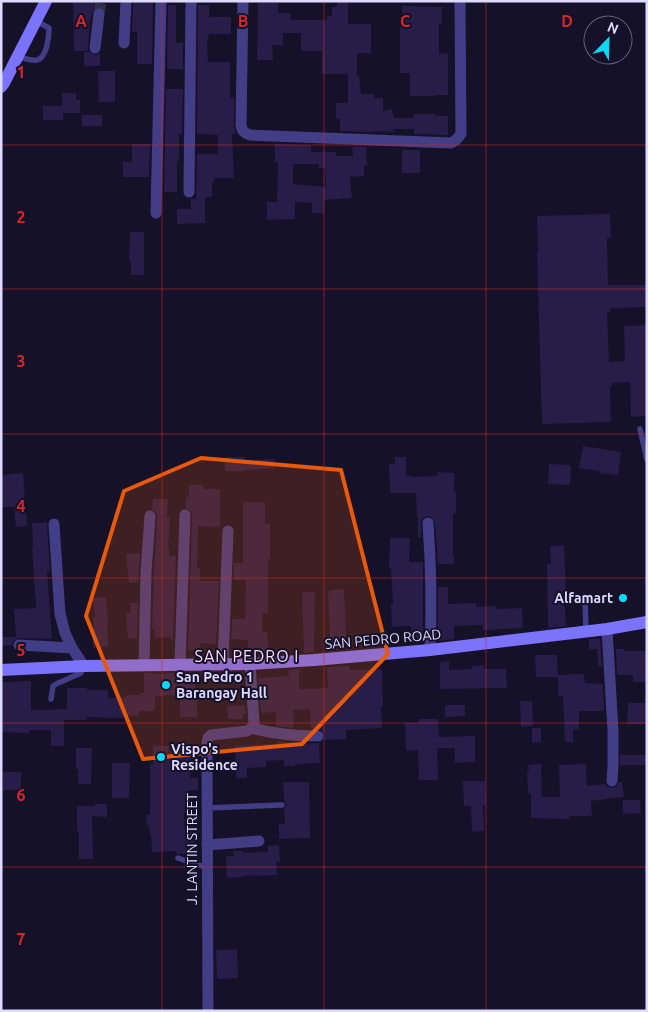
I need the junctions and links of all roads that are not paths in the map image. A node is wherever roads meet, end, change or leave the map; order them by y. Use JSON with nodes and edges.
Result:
{"nodes":[{"id":1,"x":46,"y":1,"type":"edge"},
{"id":2,"x":126,"y":1,"type":"edge"},
{"id":3,"x":161,"y":1,"type":"edge"},
{"id":4,"x":191,"y":1,"type":"edge"},
{"id":5,"x":243,"y":1,"type":"edge"},
{"id":6,"x":460,"y":1,"type":"edge"},
{"id":7,"x":99,"y":14,"type":"tunnel mouth"},
{"id":8,"x":36,"y":21,"type":"junction"},
{"id":9,"x":124,"y":43,"type":"dead end"},
{"id":10,"x":95,"y":48,"type":"dead end"},
{"id":11,"x":17,"y":58,"type":"junction"},
{"id":12,"x":1,"y":87,"type":"edge"},
{"id":13,"x":189,"y":192,"type":"dead end"},
{"id":14,"x":156,"y":213,"type":"dead end"},
{"id":15,"x":640,"y":429,"type":"dead end"},
{"id":16,"x":647,"y":460,"type":"edge"},
{"id":17,"x":185,"y":515,"type":"dead end"},
{"id":18,"x":150,"y":516,"type":"dead end"},
{"id":19,"x":428,"y":523,"type":"dead end"},
{"id":20,"x":54,"y":524,"type":"dead end"},
{"id":21,"x":228,"y":531,"type":"dead end"},
{"id":22,"x":584,"y":599,"type":"dead end"},
{"id":23,"x":647,"y":622,"type":"edge"},
{"id":24,"x":607,"y":629,"type":"junction"},
{"id":25,"x":586,"y":631,"type":"junction"},
{"id":26,"x":19,"y":645,"type":"dead end"},
{"id":27,"x":72,"y":648,"type":"junction"},
{"id":28,"x":430,"y":650,"type":"junction"},
{"id":29,"x":223,"y":663,"type":"junction"},
{"id":30,"x":180,"y":664,"type":"junction"},
{"id":31,"x":250,"y":664,"type":"junction"},
{"id":32,"x":144,"y":665,"type":"junction"},
{"id":33,"x":84,"y":666,"type":"junction"},
{"id":34,"x":1,"y":670,"type":"edge"},
{"id":35,"x":51,"y":699,"type":"dead end"},
{"id":36,"x":252,"y":728,"type":"junction"},
{"id":37,"x":318,"y":736,"type":"dead end"},
{"id":38,"x":612,"y":781,"type":"dead end"},
{"id":39,"x":282,"y":805,"type":"dead end"},
{"id":40,"x":207,"y":808,"type":"junction"},
{"id":41,"x":259,"y":841,"type":"dead end"},
{"id":42,"x":207,"y":844,"type":"junction"},
{"id":43,"x":178,"y":858,"type":"dead end"},
{"id":44,"x":207,"y":867,"type":"junction"},
{"id":45,"x":208,"y":1011,"type":"edge"}],
"edges":[{"from":1,"to":8,"type":"street"},
{"from":2,"to":9,"type":"street"},
{"from":3,"to":14,"type":"street"},
{"from":4,"to":13,"type":"street"},
{"from":5,"to":6,"type":"street"},
{"from":7,"to":10,"type":"street"},
{"from":8,"to":11,"type":"street"},
{"from":8,"to":11,"type":"lane"},
{"from":11,"to":12,"type":"street"},
{"from":15,"to":16,"type":"lane"},
{"from":17,"to":30,"type":"street"},
{"from":18,"to":32,"type":"street"},
{"from":19,"to":28,"type":"street"},
{"from":20,"to":27,"type":"street"},
{"from":21,"to":29,"type":"street"},
{"from":22,"to":25,"type":"lane"},
{"from":23,"to":24,"type":"street","name":"SAN PEDRO ROAD"},
{"from":24,"to":25,"type":"street","name":"SAN PEDRO ROAD"},
{"from":24,"to":38,"type":"street"},
{"from":25,"to":28,"type":"street","name":"SAN PEDRO ROAD"},
{"from":26,"to":27,"type":"street"},
{"from":27,"to":33,"type":"street"},
{"from":28,"to":31,"type":"street","name":"SAN PEDRO ROAD"},
{"from":29,"to":30,"type":"street","name":"SAN PEDRO ROAD"},
{"from":29,"to":31,"type":"street","name":"SAN PEDRO ROAD"},
{"from":30,"to":32,"type":"street","name":"SAN PEDRO ROAD"},
{"from":31,"to":36,"type":"street"},
{"from":32,"to":33,"type":"street","name":"SAN PEDRO ROAD"},
{"from":33,"to":34,"type":"street","name":"SAN PEDRO ROAD"},
{"from":33,"to":35,"type":"lane"},
{"from":36,"to":37,"type":"street"},
{"from":36,"to":40,"type":"street","name":"J. LANTIN STREET"},
{"from":39,"to":40,"type":"lane"},
{"from":40,"to":42,"type":"street","name":"J. LANTIN STREET"},
{"from":41,"to":42,"type":"street"},
{"from":42,"to":44,"type":"street","name":"J. LANTIN STREET"},
{"from":43,"to":44,"type":"lane"},
{"from":44,"to":45,"type":"street","name":"J. LANTIN STREET"}]}
